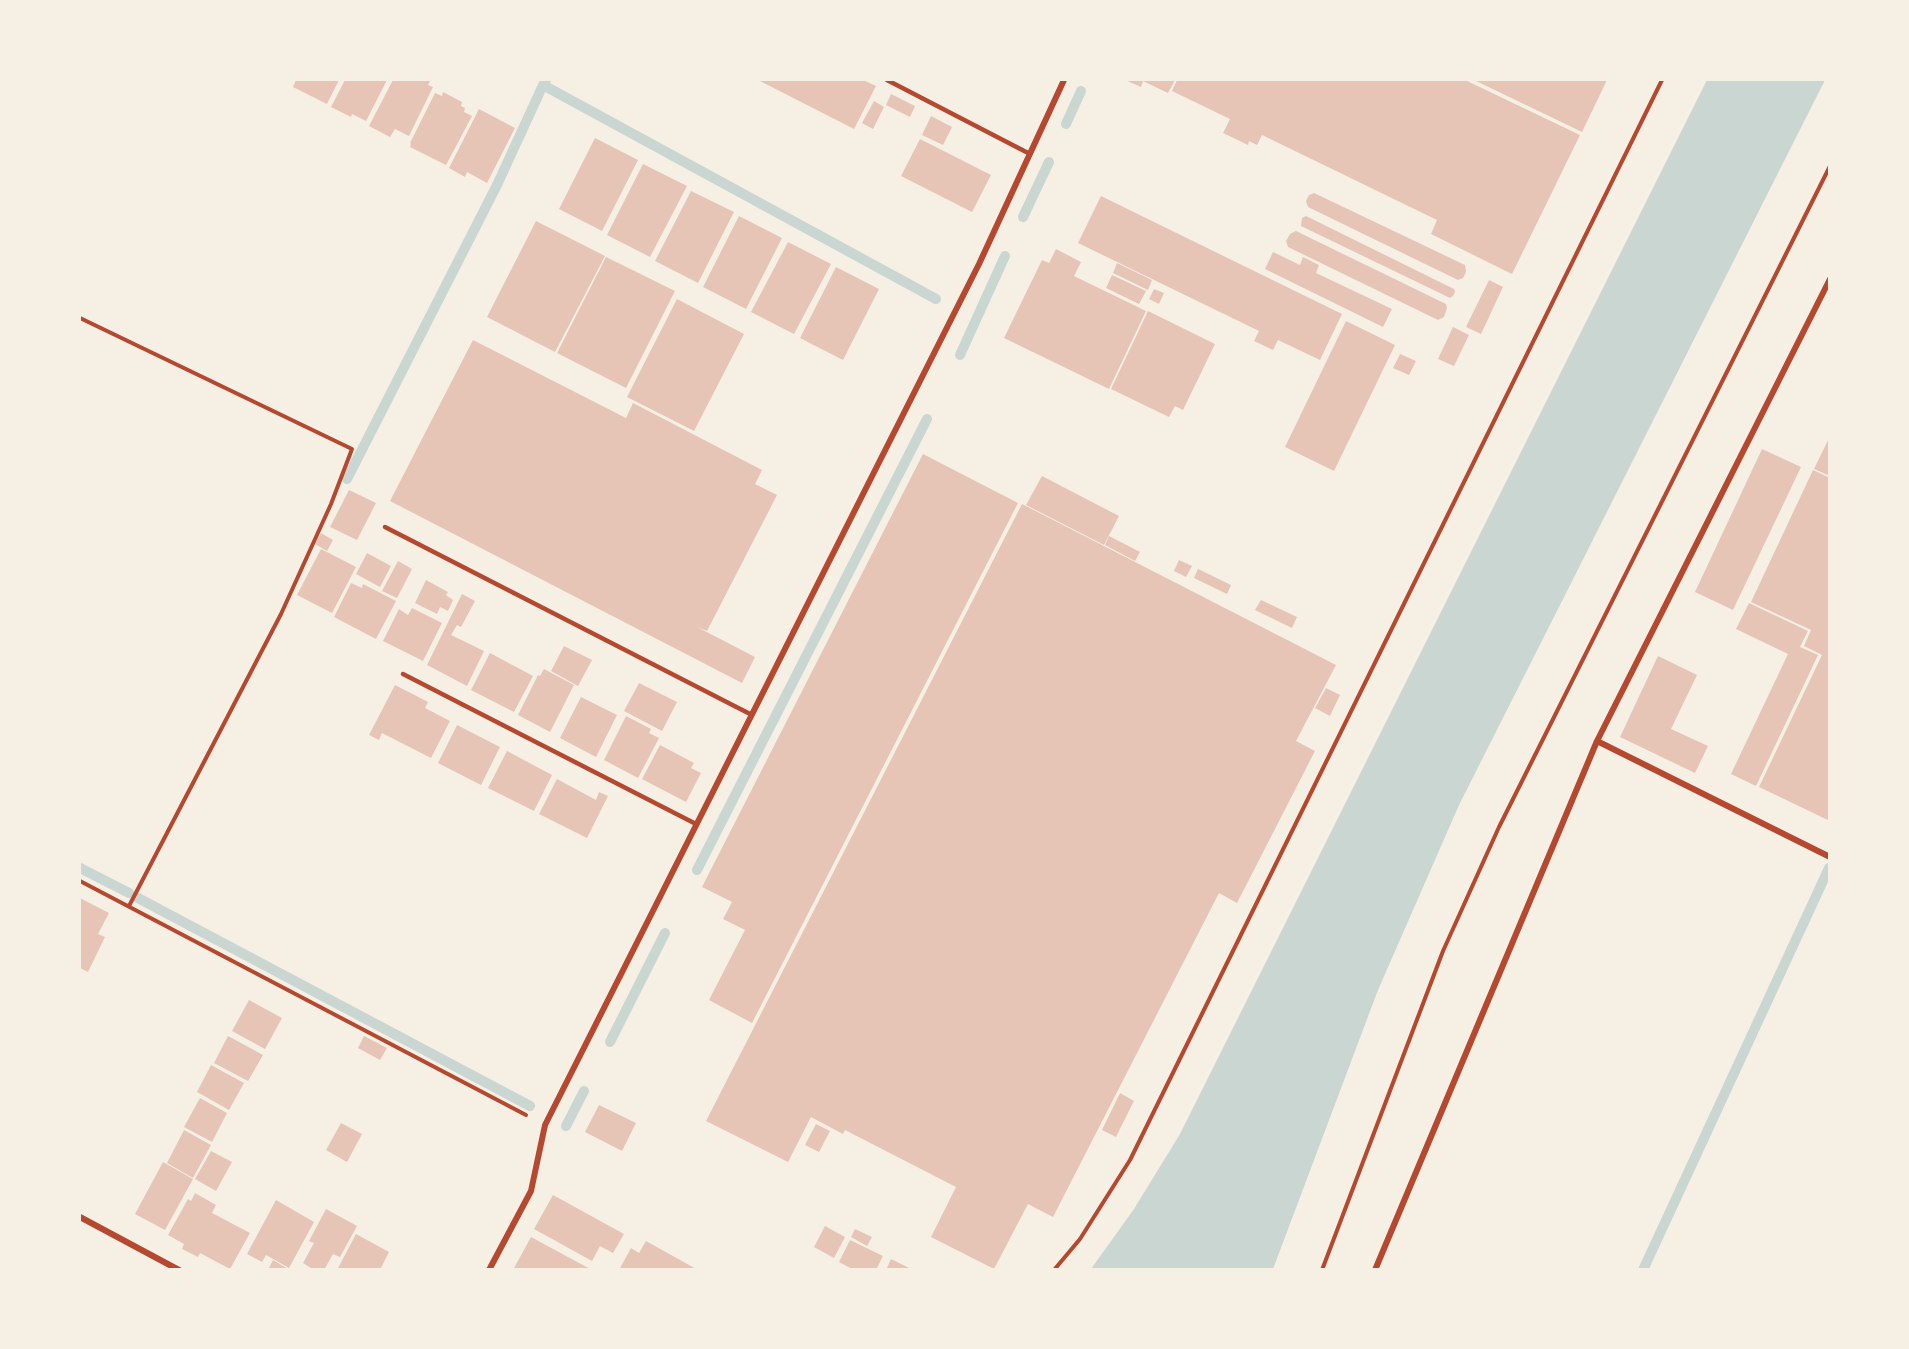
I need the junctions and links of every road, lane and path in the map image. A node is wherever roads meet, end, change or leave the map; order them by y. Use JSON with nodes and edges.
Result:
{"nodes":[{"id":1,"x":887,"y":80,"type":"edge"},
{"id":2,"x":1064,"y":80,"type":"edge"},
{"id":3,"x":1662,"y":80,"type":"edge"},
{"id":4,"x":1030,"y":154,"type":"junction"},
{"id":5,"x":1830,"y":166,"type":"edge"},
{"id":6,"x":1830,"y":279,"type":"edge"},
{"id":7,"x":80,"y":318,"type":"edge"},
{"id":8,"x":386,"y":527,"type":"dead end"},
{"id":9,"x":403,"y":674,"type":"dead end"},
{"id":10,"x":752,"y":715,"type":"junction"},
{"id":11,"x":1597,"y":741,"type":"junction"},
{"id":12,"x":696,"y":824,"type":"junction"},
{"id":13,"x":1830,"y":857,"type":"edge"},
{"id":14,"x":80,"y":881,"type":"edge"},
{"id":15,"x":129,"y":906,"type":"junction"},
{"id":16,"x":545,"y":1125,"type":"junction"},
{"id":17,"x":80,"y":1217,"type":"edge"},
{"id":18,"x":179,"y":1269,"type":"edge"},
{"id":19,"x":489,"y":1269,"type":"edge"},
{"id":20,"x":1054,"y":1269,"type":"edge"},
{"id":21,"x":1322,"y":1269,"type":"edge"},
{"id":22,"x":1375,"y":1269,"type":"edge"}],
"edges":[{"from":1,"to":4,"type":"lane"},
{"from":2,"to":4,"type":"street"},
{"from":3,"to":20,"type":"path"},
{"from":4,"to":10,"type":"street"},
{"from":5,"to":21,"type":"path"},
{"from":6,"to":11,"type":"street"},
{"from":7,"to":15,"type":"path"},
{"from":8,"to":10,"type":"lane"},
{"from":9,"to":12,"type":"lane"},
{"from":10,"to":12,"type":"street"},
{"from":11,"to":13,"type":"street"},
{"from":11,"to":22,"type":"street"},
{"from":12,"to":16,"type":"street"},
{"from":14,"to":15,"type":"path"},
{"from":15,"to":16,"type":"path"},
{"from":16,"to":19,"type":"street"},
{"from":17,"to":18,"type":"street"}]}
